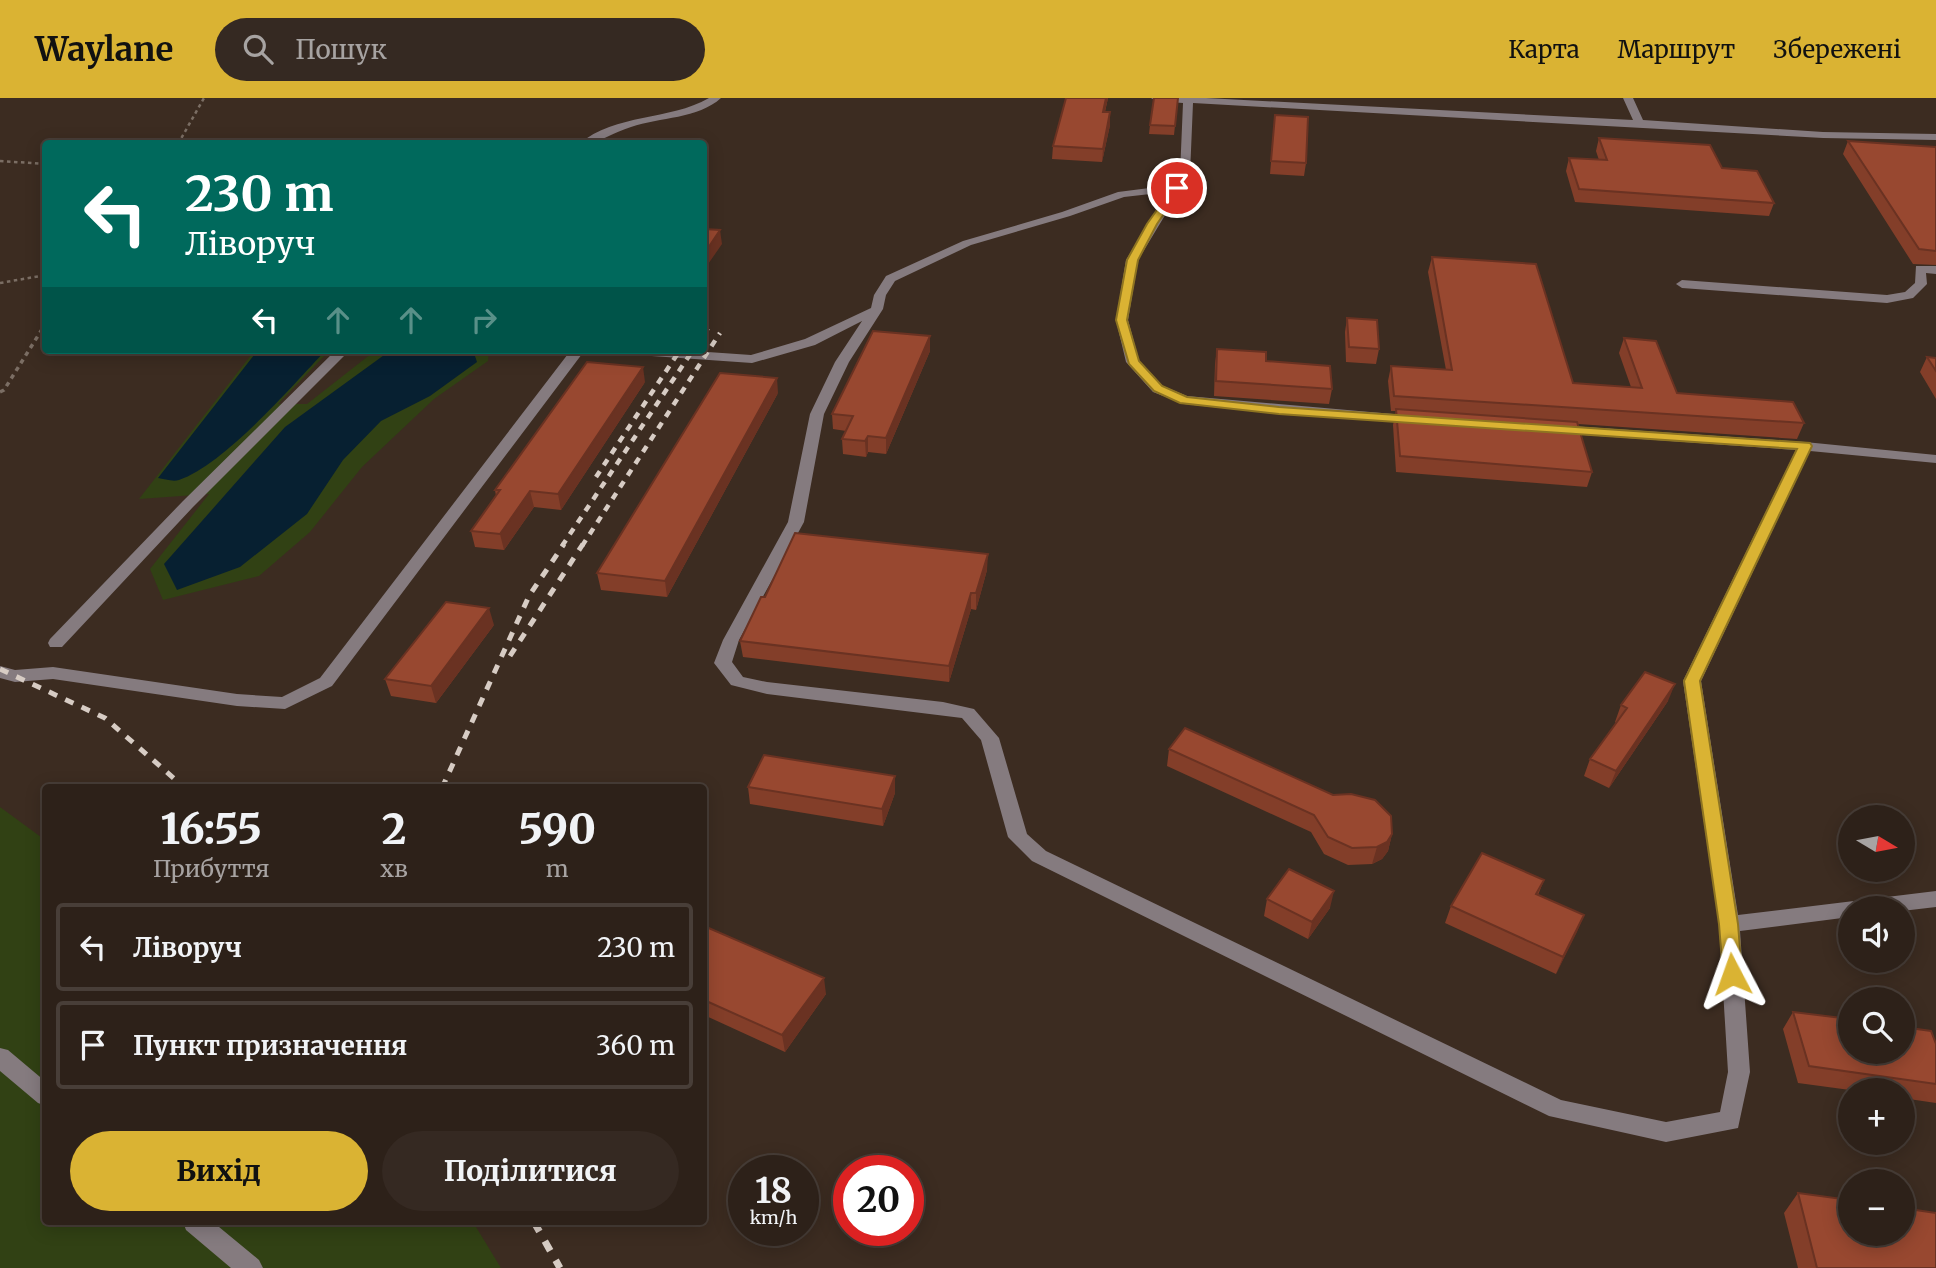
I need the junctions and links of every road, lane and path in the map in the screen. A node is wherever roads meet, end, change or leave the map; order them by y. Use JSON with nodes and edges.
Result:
{"nodes":[{"id":1,"x":204,"y":98,"type":"edge"},
{"id":2,"x":716,"y":98,"type":"edge"},
{"id":3,"x":1156,"y":98,"type":"edge"},
{"id":4,"x":1628,"y":98,"type":"edge"},
{"id":5,"x":1188,"y":100,"type":"edge"},
{"id":6,"x":1248,"y":100,"type":"edge"},
{"id":7,"x":1639,"y":122,"type":"junction"},
{"id":8,"x":1936,"y":137,"type":"edge"},
{"id":9,"x":180,"y":140,"type":"edge"},
{"id":10,"x":593,"y":140,"type":"edge"},
{"id":11,"x":1,"y":161,"type":"edge"},
{"id":12,"x":42,"y":164,"type":"edge"},
{"id":13,"x":1177,"y":188,"type":"junction"},
{"id":14,"x":1936,"y":270,"type":"edge"},
{"id":15,"x":42,"y":276,"type":"edge"},
{"id":16,"x":0,"y":283,"type":"edge"},
{"id":17,"x":1682,"y":284,"type":"dead end"},
{"id":18,"x":877,"y":309,"type":"junction"},
{"id":19,"x":42,"y":329,"type":"edge"},
{"id":20,"x":339,"y":354,"type":"edge"},
{"id":21,"x":575,"y":354,"type":"edge"},
{"id":22,"x":681,"y":354,"type":"edge"},
{"id":23,"x":2,"y":391,"type":"edge"},
{"id":24,"x":1431,"y":421,"type":"edge"},
{"id":25,"x":1542,"y":428,"type":"edge"},
{"id":26,"x":1805,"y":446,"type":"junction"},
{"id":27,"x":1936,"y":459,"type":"edge"},
{"id":28,"x":56,"y":643,"type":"dead end"},
{"id":29,"x":0,"y":672,"type":"edge"},
{"id":30,"x":1936,"y":899,"type":"edge"},
{"id":31,"x":1915,"y":901,"type":"edge"},
{"id":32,"x":1838,"y":910,"type":"edge"},
{"id":33,"x":1729,"y":924,"type":"junction"},
{"id":34,"x":0,"y":1057,"type":"edge"},
{"id":35,"x":42,"y":1093,"type":"edge"},
{"id":36,"x":199,"y":1225,"type":"edge"},
{"id":37,"x":250,"y":1268,"type":"edge"}],
"edges":[{"from":1,"to":9,"type":"path"},
{"from":2,"to":10,"type":"street"},
{"from":3,"to":5,"type":"street"},
{"from":4,"to":7,"type":"street"},
{"from":5,"to":6,"type":"street"},
{"from":5,"to":13,"type":"street"},
{"from":6,"to":7,"type":"street"},
{"from":7,"to":8,"type":"street"},
{"from":11,"to":12,"type":"path"},
{"from":13,"to":18,"type":"street"},
{"from":13,"to":24,"type":"street"},
{"from":14,"to":17,"type":"street"},
{"from":15,"to":16,"type":"path"},
{"from":18,"to":22,"type":"street"},
{"from":18,"to":33,"type":"street"},
{"from":19,"to":23,"type":"path"},
{"from":20,"to":28,"type":"street"},
{"from":21,"to":29,"type":"street"},
{"from":25,"to":26,"type":"street"},
{"from":26,"to":27,"type":"street"},
{"from":26,"to":33,"type":"street"},
{"from":30,"to":31,"type":"street"},
{"from":32,"to":33,"type":"street"},
{"from":34,"to":35,"type":"street"},
{"from":36,"to":37,"type":"street"}]}
